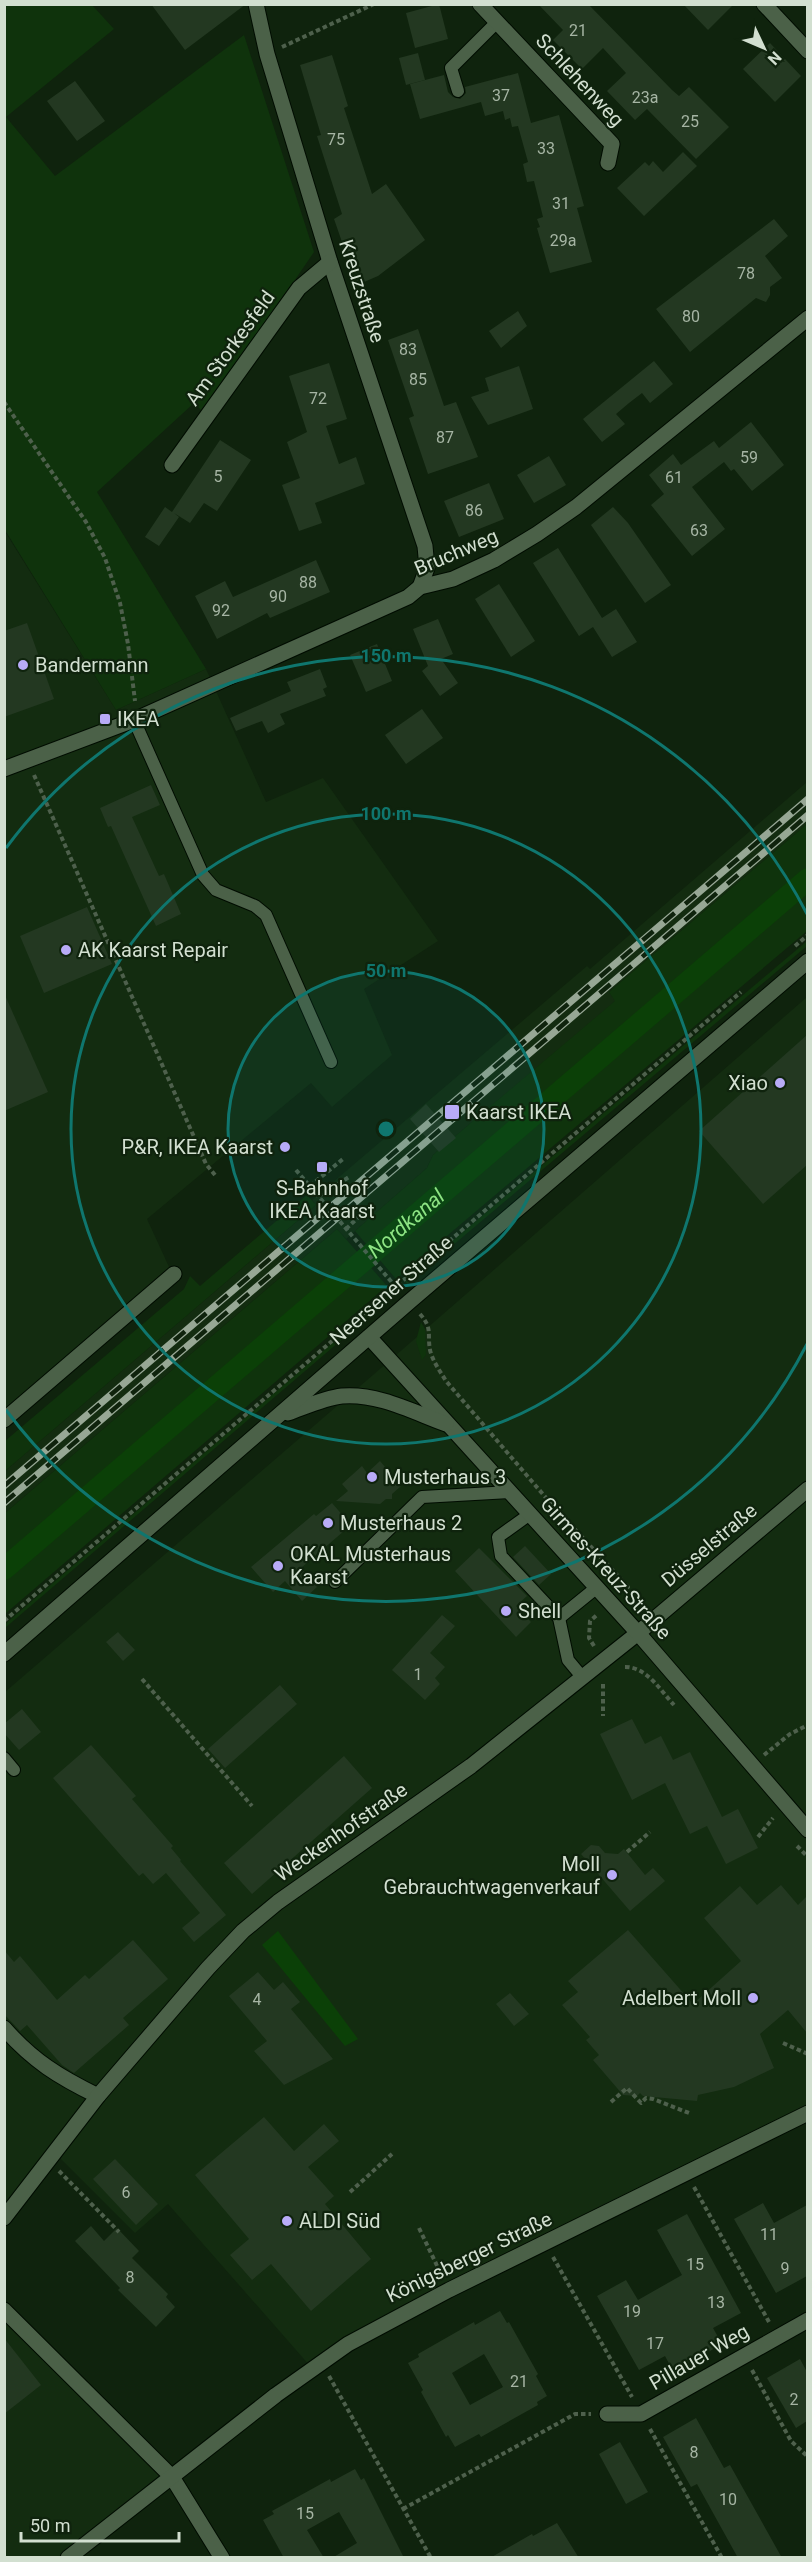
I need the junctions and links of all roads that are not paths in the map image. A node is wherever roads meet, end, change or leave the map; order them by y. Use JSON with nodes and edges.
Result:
{"nodes":[{"id":1,"x":256,"y":4,"type":"edge"},
{"id":2,"x":480,"y":4,"type":"edge"},
{"id":3,"x":764,"y":4,"type":"edge"},
{"id":4,"x":497,"y":22,"type":"junction"},
{"id":5,"x":807,"y":51,"type":"edge"},
{"id":6,"x":458,"y":91,"type":"dead end"},
{"id":7,"x":608,"y":163,"type":"dead end"},
{"id":8,"x":330,"y":262,"type":"junction"},
{"id":9,"x":807,"y":318,"type":"edge"},
{"id":10,"x":172,"y":465,"type":"dead end"},
{"id":11,"x":420,"y":587,"type":"junction"},
{"id":12,"x":134,"y":720,"type":"junction"},
{"id":13,"x":4,"y":768,"type":"edge"},
{"id":14,"x":807,"y":962,"type":"edge"},
{"id":15,"x":331,"y":1062,"type":"dead end"},
{"id":16,"x":174,"y":1274,"type":"dead end"},
{"id":17,"x":369,"y":1337,"type":"junction"},
{"id":18,"x":274,"y":1419,"type":"junction"},
{"id":19,"x":4,"y":1420,"type":"edge"},
{"id":20,"x":448,"y":1425,"type":"junction"},
{"id":21,"x":807,"y":1489,"type":"edge"},
{"id":22,"x":510,"y":1492,"type":"junction"},
{"id":23,"x":530,"y":1514,"type":"junction"},
{"id":24,"x":335,"y":1582,"type":"dead end"},
{"id":25,"x":596,"y":1588,"type":"junction"},
{"id":26,"x":559,"y":1618,"type":"junction"},
{"id":27,"x":638,"y":1633,"type":"junction"},
{"id":28,"x":4,"y":1654,"type":"edge"},
{"id":29,"x":583,"y":1678,"type":"junction"},
{"id":30,"x":4,"y":1758,"type":"edge"},
{"id":31,"x":14,"y":1770,"type":"dead end"},
{"id":32,"x":807,"y":1830,"type":"edge"},
{"id":33,"x":4,"y":2028,"type":"edge"},
{"id":34,"x":98,"y":2096,"type":"junction"},
{"id":35,"x":807,"y":2113,"type":"edge"},
{"id":36,"x":4,"y":2218,"type":"edge"},
{"id":37,"x":4,"y":2310,"type":"edge"},
{"id":38,"x":807,"y":2320,"type":"edge"},
{"id":39,"x":607,"y":2414,"type":"road end"},
{"id":40,"x":172,"y":2477,"type":"junction"},
{"id":41,"x":68,"y":2558,"type":"edge"},
{"id":42,"x":222,"y":2558,"type":"edge"}],
"edges":[{"from":1,"to":8,"type":"street","name":"Kreuzstraße"},
{"from":2,"to":4,"type":"street","name":"Schlehenweg"},
{"from":3,"to":5,"type":"street"},
{"from":4,"to":6,"type":"lane"},
{"from":4,"to":7,"type":"street","name":"Schlehenweg"},
{"from":8,"to":10,"type":"street","name":"Am Storkesfeld"},
{"from":8,"to":11,"type":"street","name":"Kreuzstraße"},
{"from":9,"to":11,"type":"street","name":"Bruchweg"},
{"from":11,"to":12,"type":"street","name":"Bruchweg"},
{"from":12,"to":13,"type":"street","name":"Bruchweg"},
{"from":12,"to":15,"type":"lane"},
{"from":14,"to":17,"type":"street","name":"Neersener Straße"},
{"from":16,"to":19,"type":"street"},
{"from":17,"to":18,"type":"street","name":"Neersener Straße"},
{"from":17,"to":20,"type":"street","name":"Girmes-Kreuz-Straße"},
{"from":18,"to":20,"type":"street"},
{"from":18,"to":28,"type":"street","name":"Neersener Straße"},
{"from":20,"to":22,"type":"street","name":"Girmes-Kreuz-Straße"},
{"from":21,"to":27,"type":"street","name":"Düsselstraße"},
{"from":22,"to":23,"type":"street","name":"Girmes-Kreuz-Straße"},
{"from":22,"to":24,"type":"lane"},
{"from":23,"to":25,"type":"street","name":"Girmes-Kreuz-Straße"},
{"from":23,"to":26,"type":"lane"},
{"from":25,"to":26,"type":"lane"},
{"from":25,"to":27,"type":"street","name":"Girmes-Kreuz-Straße"},
{"from":26,"to":29,"type":"lane"},
{"from":27,"to":29,"type":"street","name":"Weckenhofstraße"},
{"from":27,"to":32,"type":"street","name":"Girmes-Kreuz-Straße"},
{"from":29,"to":34,"type":"street","name":"Weckenhofstraße"},
{"from":30,"to":31,"type":"lane"},
{"from":33,"to":34,"type":"street"},
{"from":34,"to":36,"type":"street","name":"Weckenhofstraße"},
{"from":35,"to":40,"type":"street","name":"Königsberger Straße"},
{"from":37,"to":40,"type":"street"},
{"from":38,"to":39,"type":"street","name":"Pillauer Weg"},
{"from":40,"to":41,"type":"street","name":"Königsberger Straße"},
{"from":40,"to":42,"type":"street"}]}
